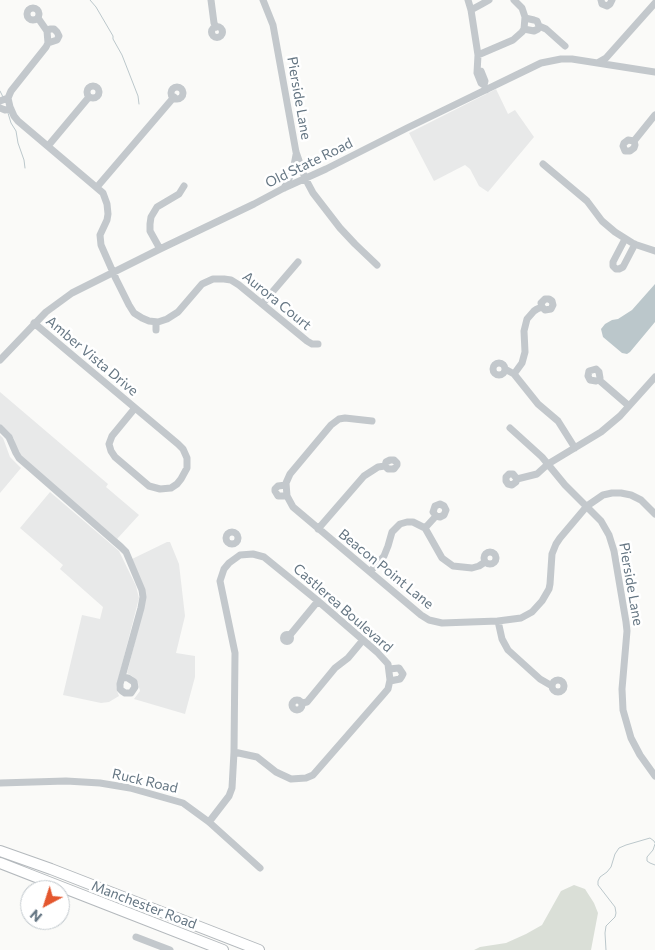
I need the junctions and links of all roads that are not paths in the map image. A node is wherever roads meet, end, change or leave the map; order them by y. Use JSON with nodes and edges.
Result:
{"nodes":[{"id":1,"x":211,"y":0,"type":"edge"},
{"id":2,"x":263,"y":0,"type":"edge"},
{"id":3,"x":468,"y":0,"type":"edge"},
{"id":4,"x":488,"y":0,"type":"edge"},
{"id":5,"x":514,"y":0,"type":"edge"},
{"id":6,"x":601,"y":0,"type":"edge"},
{"id":7,"x":612,"y":0,"type":"edge"},
{"id":8,"x":655,"y":3,"type":"edge"},
{"id":9,"x":471,"y":10,"type":"junction"},
{"id":10,"x":38,"y":18,"type":"dead end"},
{"id":11,"x":526,"y":18,"type":"junction"},
{"id":12,"x":539,"y":26,"type":"junction"},
{"id":13,"x":216,"y":27,"type":"dead end"},
{"id":14,"x":524,"y":29,"type":"junction"},
{"id":15,"x":47,"y":31,"type":"junction"},
{"id":16,"x":48,"y":43,"type":"junction"},
{"id":17,"x":618,"y":45,"type":"junction"},
{"id":18,"x":566,"y":46,"type":"dead end"},
{"id":19,"x":478,"y":55,"type":"junction"},
{"id":20,"x":596,"y":62,"type":"junction"},
{"id":21,"x":619,"y":66,"type":"junction"},
{"id":22,"x":655,"y":72,"type":"edge"},
{"id":23,"x":485,"y":88,"type":"junction"},
{"id":24,"x":89,"y":97,"type":"dead end"},
{"id":25,"x":174,"y":97,"type":"dead end"},
{"id":26,"x":8,"y":98,"type":"junction"},
{"id":27,"x":0,"y":101,"type":"edge"},
{"id":28,"x":0,"y":108,"type":"edge"},
{"id":29,"x":10,"y":109,"type":"junction"},
{"id":30,"x":655,"y":115,"type":"edge"},
{"id":31,"x":634,"y":141,"type":"dead end"},
{"id":32,"x":48,"y":146,"type":"junction"},
{"id":33,"x":296,"y":152,"type":"junction"},
{"id":34,"x":544,"y":164,"type":"dead end"},
{"id":35,"x":305,"y":178,"type":"junction"},
{"id":36,"x":184,"y":186,"type":"dead end"},
{"id":37,"x":97,"y":187,"type":"junction"},
{"id":38,"x":284,"y":188,"type":"junction"},
{"id":39,"x":625,"y":239,"type":"junction"},
{"id":40,"x":635,"y":244,"type":"junction"},
{"id":41,"x":160,"y":249,"type":"junction"},
{"id":42,"x":655,"y":251,"type":"edge"},
{"id":43,"x":298,"y":262,"type":"dead end"},
{"id":44,"x":377,"y":265,"type":"dead end"},
{"id":45,"x":113,"y":272,"type":"junction"},
{"id":46,"x":262,"y":304,"type":"junction"},
{"id":47,"x":542,"y":307,"type":"dead end"},
{"id":48,"x":34,"y":324,"type":"junction"},
{"id":49,"x":318,"y":344,"type":"dead end"},
{"id":50,"x":0,"y":360,"type":"edge"},
{"id":51,"x":505,"y":369,"type":"dead end"},
{"id":52,"x":514,"y":374,"type":"junction"},
{"id":53,"x":655,"y":377,"type":"edge"},
{"id":54,"x":599,"y":380,"type":"dead end"},
{"id":55,"x":629,"y":406,"type":"junction"},
{"id":56,"x":135,"y":408,"type":"junction"},
{"id":57,"x":372,"y":421,"type":"dead end"},
{"id":58,"x":0,"y":428,"type":"edge"},
{"id":59,"x":510,"y":428,"type":"dead end"},
{"id":60,"x":575,"y":448,"type":"junction"},
{"id":61,"x":548,"y":464,"type":"junction"},
{"id":62,"x":385,"y":466,"type":"dead end"},
{"id":63,"x":517,"y":478,"type":"dead end"},
{"id":64,"x":286,"y":485,"type":"junction"},
{"id":65,"x":287,"y":496,"type":"junction"},
{"id":66,"x":587,"y":506,"type":"junction"},
{"id":67,"x":655,"y":514,"type":"edge"},
{"id":68,"x":436,"y":516,"type":"dead end"},
{"id":69,"x":425,"y":528,"type":"junction"},
{"id":70,"x":318,"y":529,"type":"junction"},
{"id":71,"x":234,"y":544,"type":"dead end"},
{"id":72,"x":240,"y":556,"type":"junction"},
{"id":73,"x":485,"y":562,"type":"dead end"},
{"id":74,"x":370,"y":572,"type":"junction"},
{"id":75,"x":318,"y":601,"type":"junction"},
{"id":76,"x":498,"y":621,"type":"junction"},
{"id":77,"x":290,"y":635,"type":"dead end"},
{"id":78,"x":363,"y":640,"type":"junction"},
{"id":79,"x":389,"y":669,"type":"junction"},
{"id":80,"x":122,"y":676,"type":"dead end"},
{"id":81,"x":390,"y":681,"type":"junction"},
{"id":82,"x":552,"y":686,"type":"dead end"},
{"id":83,"x":302,"y":703,"type":"dead end"},
{"id":84,"x":234,"y":752,"type":"junction"},
{"id":85,"x":655,"y":776,"type":"edge"},
{"id":86,"x":0,"y":783,"type":"edge"},
{"id":87,"x":209,"y":822,"type":"junction"},
{"id":88,"x":0,"y":851,"type":"edge"},
{"id":89,"x":0,"y":863,"type":"edge"},
{"id":90,"x":260,"y":868,"type":"dead end"},
{"id":91,"x":136,"y":937,"type":"dead end"},
{"id":92,"x":170,"y":950,"type":"edge"},
{"id":93,"x":223,"y":950,"type":"edge"},
{"id":94,"x":259,"y":950,"type":"edge"}],
"edges":[{"from":1,"to":13,"type":"street"},
{"from":2,"to":33,"type":"street","name":"Pierside Lane"},
{"from":3,"to":9,"type":"street"},
{"from":4,"to":9,"type":"street"},
{"from":5,"to":11,"type":"street"},
{"from":6,"to":7,"type":"street"},
{"from":8,"to":17,"type":"street"},
{"from":9,"to":19,"type":"street"},
{"from":10,"to":15,"type":"street"},
{"from":11,"to":12,"type":"street"},
{"from":11,"to":14,"type":"street"},
{"from":12,"to":14,"type":"street"},
{"from":12,"to":18,"type":"street"},
{"from":14,"to":19,"type":"street"},
{"from":15,"to":16,"type":"street"},
{"from":15,"to":16,"type":"street"},
{"from":16,"to":26,"type":"street"},
{"from":17,"to":20,"type":"street"},
{"from":17,"to":21,"type":"street"},
{"from":19,"to":23,"type":"street"},
{"from":20,"to":21,"type":"street","name":"Old State Road"},
{"from":20,"to":23,"type":"street","name":"Old State Road"},
{"from":21,"to":22,"type":"street","name":"Old State Road"},
{"from":23,"to":35,"type":"street","name":"Old State Road"},
{"from":24,"to":32,"type":"street"},
{"from":25,"to":37,"type":"street"},
{"from":26,"to":27,"type":"street"},
{"from":26,"to":29,"type":"street"},
{"from":28,"to":29,"type":"street"},
{"from":29,"to":32,"type":"street"},
{"from":30,"to":31,"type":"street"},
{"from":32,"to":37,"type":"street"},
{"from":33,"to":35,"type":"street","name":"Pierside Lane"},
{"from":33,"to":38,"type":"street"},
{"from":34,"to":39,"type":"street"},
{"from":35,"to":38,"type":"street","name":"Old State Road"},
{"from":35,"to":44,"type":"street","name":"Pierside Lane"},
{"from":36,"to":41,"type":"street"},
{"from":37,"to":45,"type":"street","name":"Aurora Court"},
{"from":38,"to":41,"type":"street","name":"Old State Road"},
{"from":39,"to":40,"type":"street"},
{"from":39,"to":40,"type":"street"},
{"from":40,"to":42,"type":"street"},
{"from":41,"to":45,"type":"street","name":"Old State Road"},
{"from":43,"to":46,"type":"street"},
{"from":45,"to":46,"type":"street","name":"Aurora Court"},
{"from":45,"to":48,"type":"street","name":"Old State Road"},
{"from":46,"to":49,"type":"street","name":"Aurora Court"},
{"from":47,"to":52,"type":"street"},
{"from":48,"to":50,"type":"street","name":"Old State Road"},
{"from":48,"to":56,"type":"street","name":"Amber Vista Drive"},
{"from":51,"to":52,"type":"street"},
{"from":52,"to":60,"type":"street"},
{"from":53,"to":55,"type":"street"},
{"from":54,"to":55,"type":"street"},
{"from":55,"to":60,"type":"street"},
{"from":56,"to":56,"type":"street","name":"Amber Vista Drive"},
{"from":57,"to":64,"type":"street"},
{"from":58,"to":80,"type":"street"},
{"from":59,"to":61,"type":"street","name":"Pierside Lane"},
{"from":60,"to":61,"type":"street"},
{"from":61,"to":63,"type":"street"},
{"from":61,"to":66,"type":"street","name":"Pierside Lane"},
{"from":62,"to":70,"type":"street"},
{"from":64,"to":65,"type":"street"},
{"from":64,"to":65,"type":"street","name":"Beacon Point Lane"},
{"from":65,"to":70,"type":"street","name":"Beacon Point Lane"},
{"from":66,"to":67,"type":"street","name":"Beacon Point Lane"},
{"from":66,"to":76,"type":"street","name":"Beacon Point Lane"},
{"from":66,"to":85,"type":"street","name":"Pierside Lane"},
{"from":68,"to":69,"type":"street"},
{"from":69,"to":73,"type":"street"},
{"from":69,"to":74,"type":"street"},
{"from":70,"to":74,"type":"street","name":"Beacon Point Lane"},
{"from":71,"to":72,"type":"street"},
{"from":72,"to":75,"type":"street","name":"Castlerea Boulevard"},
{"from":72,"to":84,"type":"street"},
{"from":74,"to":76,"type":"street","name":"Beacon Point Lane"},
{"from":75,"to":77,"type":"street"},
{"from":75,"to":78,"type":"street","name":"Castlerea Boulevard"},
{"from":76,"to":82,"type":"street"},
{"from":78,"to":79,"type":"street","name":"Castlerea Boulevard"},
{"from":78,"to":83,"type":"street"},
{"from":79,"to":81,"type":"street","name":"Castlerea Boulevard"},
{"from":79,"to":81,"type":"street"},
{"from":81,"to":84,"type":"street"},
{"from":84,"to":87,"type":"street"},
{"from":86,"to":87,"type":"street","name":"Ruck Road"},
{"from":87,"to":90,"type":"street","name":"Ruck Road"},
{"from":88,"to":94,"type":"highway","name":"Manchester Road"},
{"from":89,"to":93,"type":"highway","name":"Manchester Road"},
{"from":91,"to":92,"type":"street"}]}
